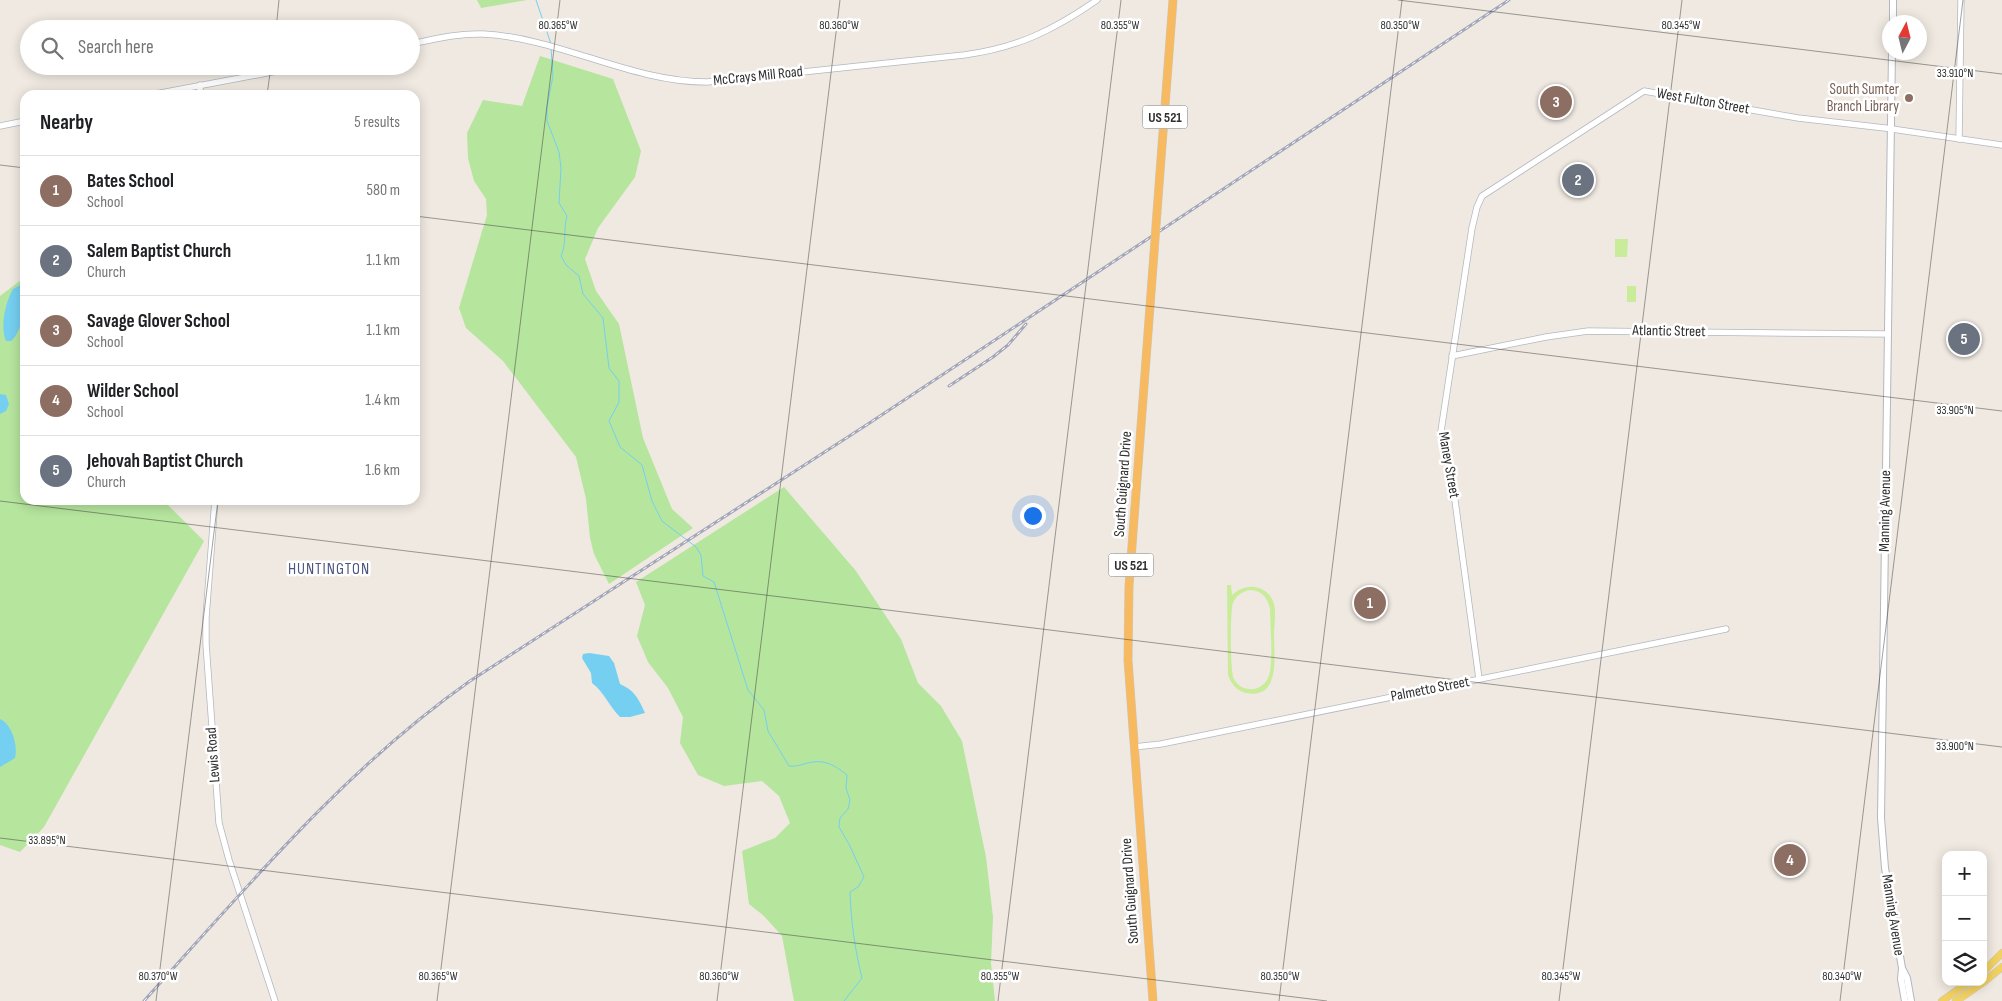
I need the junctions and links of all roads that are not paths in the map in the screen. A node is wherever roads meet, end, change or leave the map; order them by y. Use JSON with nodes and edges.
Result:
{"nodes":[{"id":1,"x":1097,"y":0,"type":"edge"},
{"id":2,"x":1173,"y":0,"type":"edge"},
{"id":3,"x":1893,"y":0,"type":"edge"},
{"id":4,"x":1960,"y":0,"type":"edge"},
{"id":5,"x":1893,"y":15,"type":"edge"},
{"id":6,"x":420,"y":42,"type":"edge"},
{"id":7,"x":1892,"y":60,"type":"edge"},
{"id":8,"x":255,"y":75,"type":"edge"},
{"id":9,"x":200,"y":85,"type":"junction"},
{"id":10,"x":175,"y":90,"type":"edge"},
{"id":11,"x":200,"y":90,"type":"edge"},
{"id":12,"x":20,"y":122,"type":"edge"},
{"id":13,"x":0,"y":126,"type":"edge"},
{"id":14,"x":1891,"y":129,"type":"junction"},
{"id":15,"x":1959,"y":139,"type":"junction"},
{"id":16,"x":2002,"y":145,"type":"edge"},
{"id":17,"x":1484,"y":194,"type":"joint"},
{"id":18,"x":1888,"y":334,"type":"junction"},
{"id":19,"x":1452,"y":356,"type":"junction"},
{"id":20,"x":215,"y":505,"type":"edge"},
{"id":21,"x":1726,"y":629,"type":"dead end"},
{"id":22,"x":1479,"y":679,"type":"junction"},
{"id":23,"x":1134,"y":747,"type":"junction"},
{"id":24,"x":2001,"y":956,"type":"edge"},
{"id":25,"x":2002,"y":967,"type":"edge"},
{"id":26,"x":1902,"y":968,"type":"junction"},
{"id":27,"x":1987,"y":968,"type":"edge"},
{"id":28,"x":1963,"y":986,"type":"edge"},
{"id":29,"x":276,"y":1001,"type":"edge"},
{"id":30,"x":1153,"y":1001,"type":"edge"},
{"id":31,"x":1905,"y":1001,"type":"edge"},
{"id":32,"x":1911,"y":1001,"type":"edge"},
{"id":33,"x":1942,"y":1001,"type":"edge"},
{"id":34,"x":1956,"y":1001,"type":"edge"}],
"edges":[{"from":1,"to":6,"type":"street","name":"McCrays Mill Road"},
{"from":2,"to":23,"type":"highway","name":"South Guignard Drive","number":"US 521","bridge":true},
{"from":3,"to":5,"type":"main road"},
{"from":4,"to":15,"type":"street"},
{"from":7,"to":14,"type":"main road","name":"Manning Avenue"},
{"from":8,"to":9,"type":"street"},
{"from":9,"to":10,"type":"street"},
{"from":9,"to":11,"type":"street"},
{"from":12,"to":13,"type":"street"},
{"from":14,"to":15,"type":"street","name":"West Fulton Street"},
{"from":14,"to":17,"type":"street","name":"West Fulton Street"},
{"from":14,"to":18,"type":"main road","name":"Manning Avenue"},
{"from":15,"to":16,"type":"street","name":"West Fulton Street"},
{"from":17,"to":19,"type":"street","name":"Maney Street"},
{"from":18,"to":19,"type":"street","name":"Atlantic Street"},
{"from":18,"to":26,"type":"main road","name":"Manning Avenue"},
{"from":19,"to":22,"type":"street","name":"Maney Street"},
{"from":20,"to":29,"type":"street","name":"Lewis Road"},
{"from":21,"to":22,"type":"street","name":"Palmetto Street"},
{"from":22,"to":23,"type":"street","name":"Palmetto Street"},
{"from":23,"to":30,"type":"highway","name":"South Guignard Drive","number":"US 521"},
{"from":24,"to":27,"type":"main road"},
{"from":25,"to":34,"type":"main road"},
{"from":26,"to":31,"type":"main road","name":"Manning Avenue"},
{"from":26,"to":32,"type":"main road","name":"Manning Avenue"},
{"from":28,"to":33,"type":"main road"}]}
